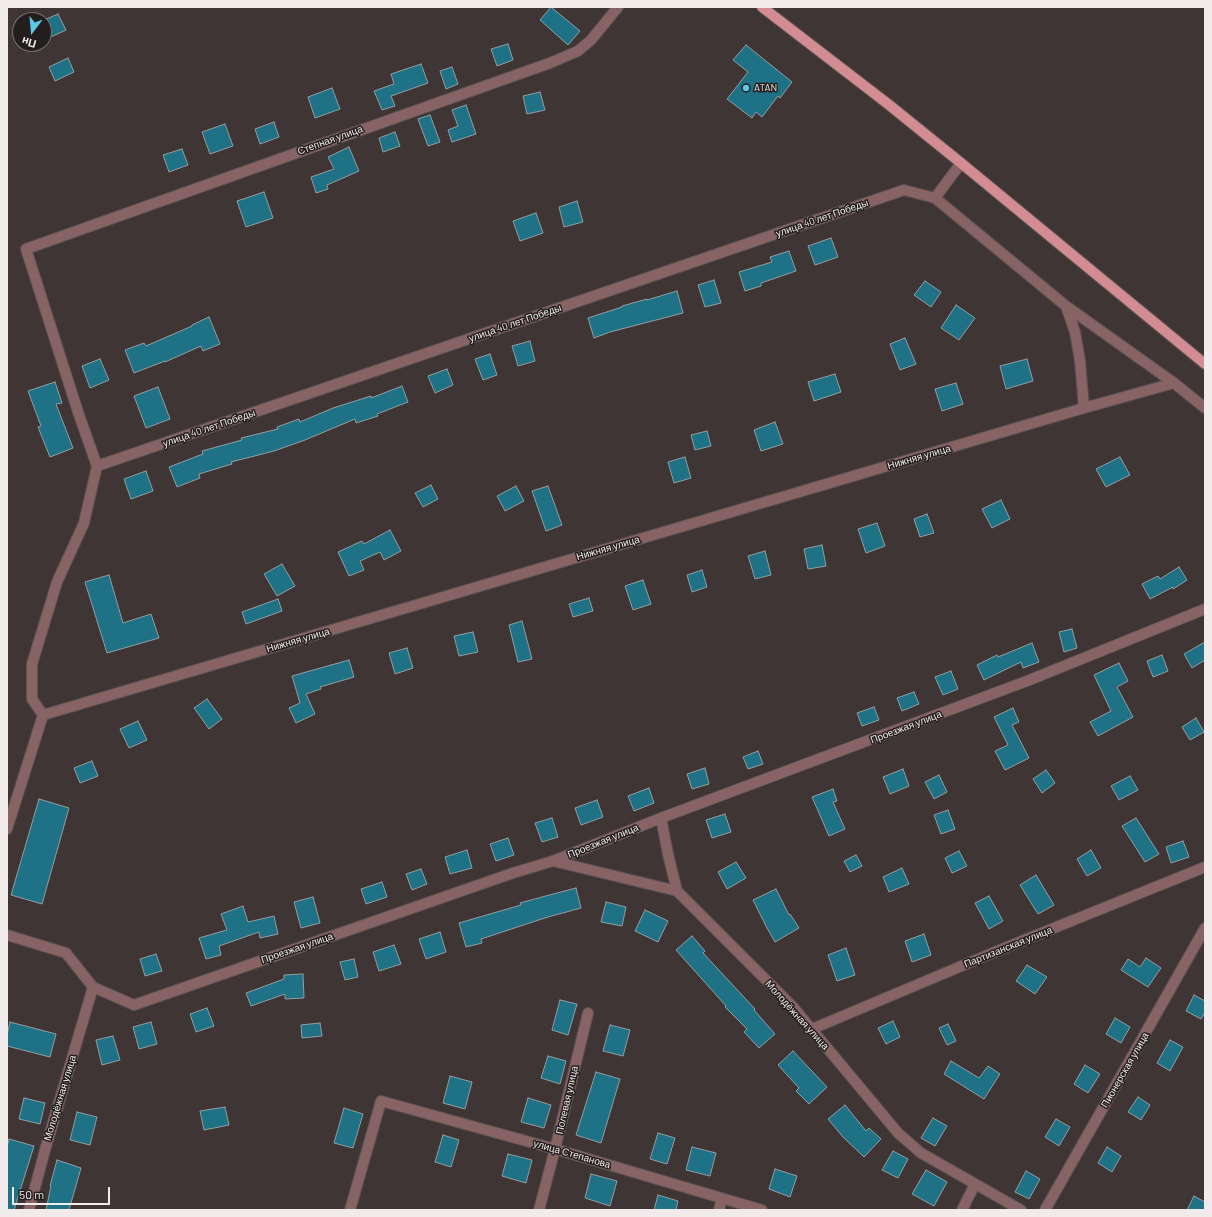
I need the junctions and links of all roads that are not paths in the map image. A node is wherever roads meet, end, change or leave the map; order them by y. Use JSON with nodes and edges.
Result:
{"nodes":[{"id":1,"x":618,"y":7,"type":"edge"},
{"id":2,"x":762,"y":7,"type":"edge"},
{"id":3,"x":961,"y":163,"type":"junction"},
{"id":4,"x":935,"y":198,"type":"junction"},
{"id":5,"x":1066,"y":306,"type":"junction"},
{"id":6,"x":1205,"y":364,"type":"edge"},
{"id":7,"x":1174,"y":383,"type":"junction"},
{"id":8,"x":1084,"y":408,"type":"junction"},
{"id":9,"x":1205,"y":408,"type":"edge"},
{"id":10,"x":97,"y":466,"type":"junction"},
{"id":11,"x":1205,"y":608,"type":"edge"},
{"id":12,"x":43,"y":715,"type":"junction"},
{"id":13,"x":661,"y":818,"type":"junction"},
{"id":14,"x":7,"y":829,"type":"edge"},
{"id":15,"x":553,"y":861,"type":"junction"},
{"id":16,"x":1205,"y":867,"type":"edge"},
{"id":17,"x":677,"y":891,"type":"junction"},
{"id":18,"x":1205,"y":928,"type":"edge"},
{"id":19,"x":7,"y":935,"type":"edge"},
{"id":20,"x":94,"y":987,"type":"junction"},
{"id":21,"x":588,"y":1013,"type":"dead end"},
{"id":22,"x":812,"y":1029,"type":"junction"},
{"id":23,"x":556,"y":1148,"type":"junction"},
{"id":24,"x":975,"y":1184,"type":"junction"},
{"id":25,"x":722,"y":1198,"type":"junction"},
{"id":26,"x":29,"y":1210,"type":"edge"},
{"id":27,"x":350,"y":1210,"type":"edge"},
{"id":28,"x":539,"y":1210,"type":"edge"},
{"id":29,"x":718,"y":1210,"type":"edge"},
{"id":30,"x":762,"y":1210,"type":"edge"},
{"id":31,"x":962,"y":1210,"type":"edge"},
{"id":32,"x":1021,"y":1210,"type":"edge"},
{"id":33,"x":1045,"y":1210,"type":"edge"}],
"edges":[{"from":1,"to":10,"type":"street","name":"Степная улица"},
{"from":2,"to":3,"type":"main road"},
{"from":3,"to":4,"type":"street"},
{"from":3,"to":6,"type":"main road"},
{"from":4,"to":5,"type":"street"},
{"from":4,"to":10,"type":"street","name":"улица 40 лет Победы"},
{"from":5,"to":7,"type":"street"},
{"from":5,"to":8,"type":"street"},
{"from":7,"to":8,"type":"street","name":"Нижняя улица"},
{"from":7,"to":9,"type":"street"},
{"from":8,"to":12,"type":"street","name":"Нижняя улица"},
{"from":10,"to":12,"type":"street"},
{"from":11,"to":13,"type":"street","name":"Проезжая улица"},
{"from":12,"to":14,"type":"street"},
{"from":13,"to":15,"type":"street","name":"Проезжая улица"},
{"from":13,"to":17,"type":"street"},
{"from":15,"to":17,"type":"street"},
{"from":15,"to":20,"type":"street","name":"Проезжая улица"},
{"from":16,"to":22,"type":"street","name":"Партизанская улица"},
{"from":17,"to":22,"type":"street","name":"Молодёжная улица"},
{"from":18,"to":33,"type":"street","name":"Пионерская улица"},
{"from":19,"to":20,"type":"street","name":"Проезжая улица"},
{"from":20,"to":26,"type":"street","name":"Молодёжная улица"},
{"from":21,"to":23,"type":"street","name":"Полевая улица"},
{"from":22,"to":24,"type":"street","name":"Молодёжная улица"},
{"from":23,"to":25,"type":"street","name":"улица Степанова"},
{"from":23,"to":27,"type":"street","name":"улица Степанова"},
{"from":23,"to":28,"type":"street","name":"Полевая улица"},
{"from":24,"to":31,"type":"street"},
{"from":24,"to":32,"type":"street","name":"Молодёжная улица"},
{"from":25,"to":29,"type":"street"},
{"from":25,"to":30,"type":"street","name":"улица Степанова"}]}
